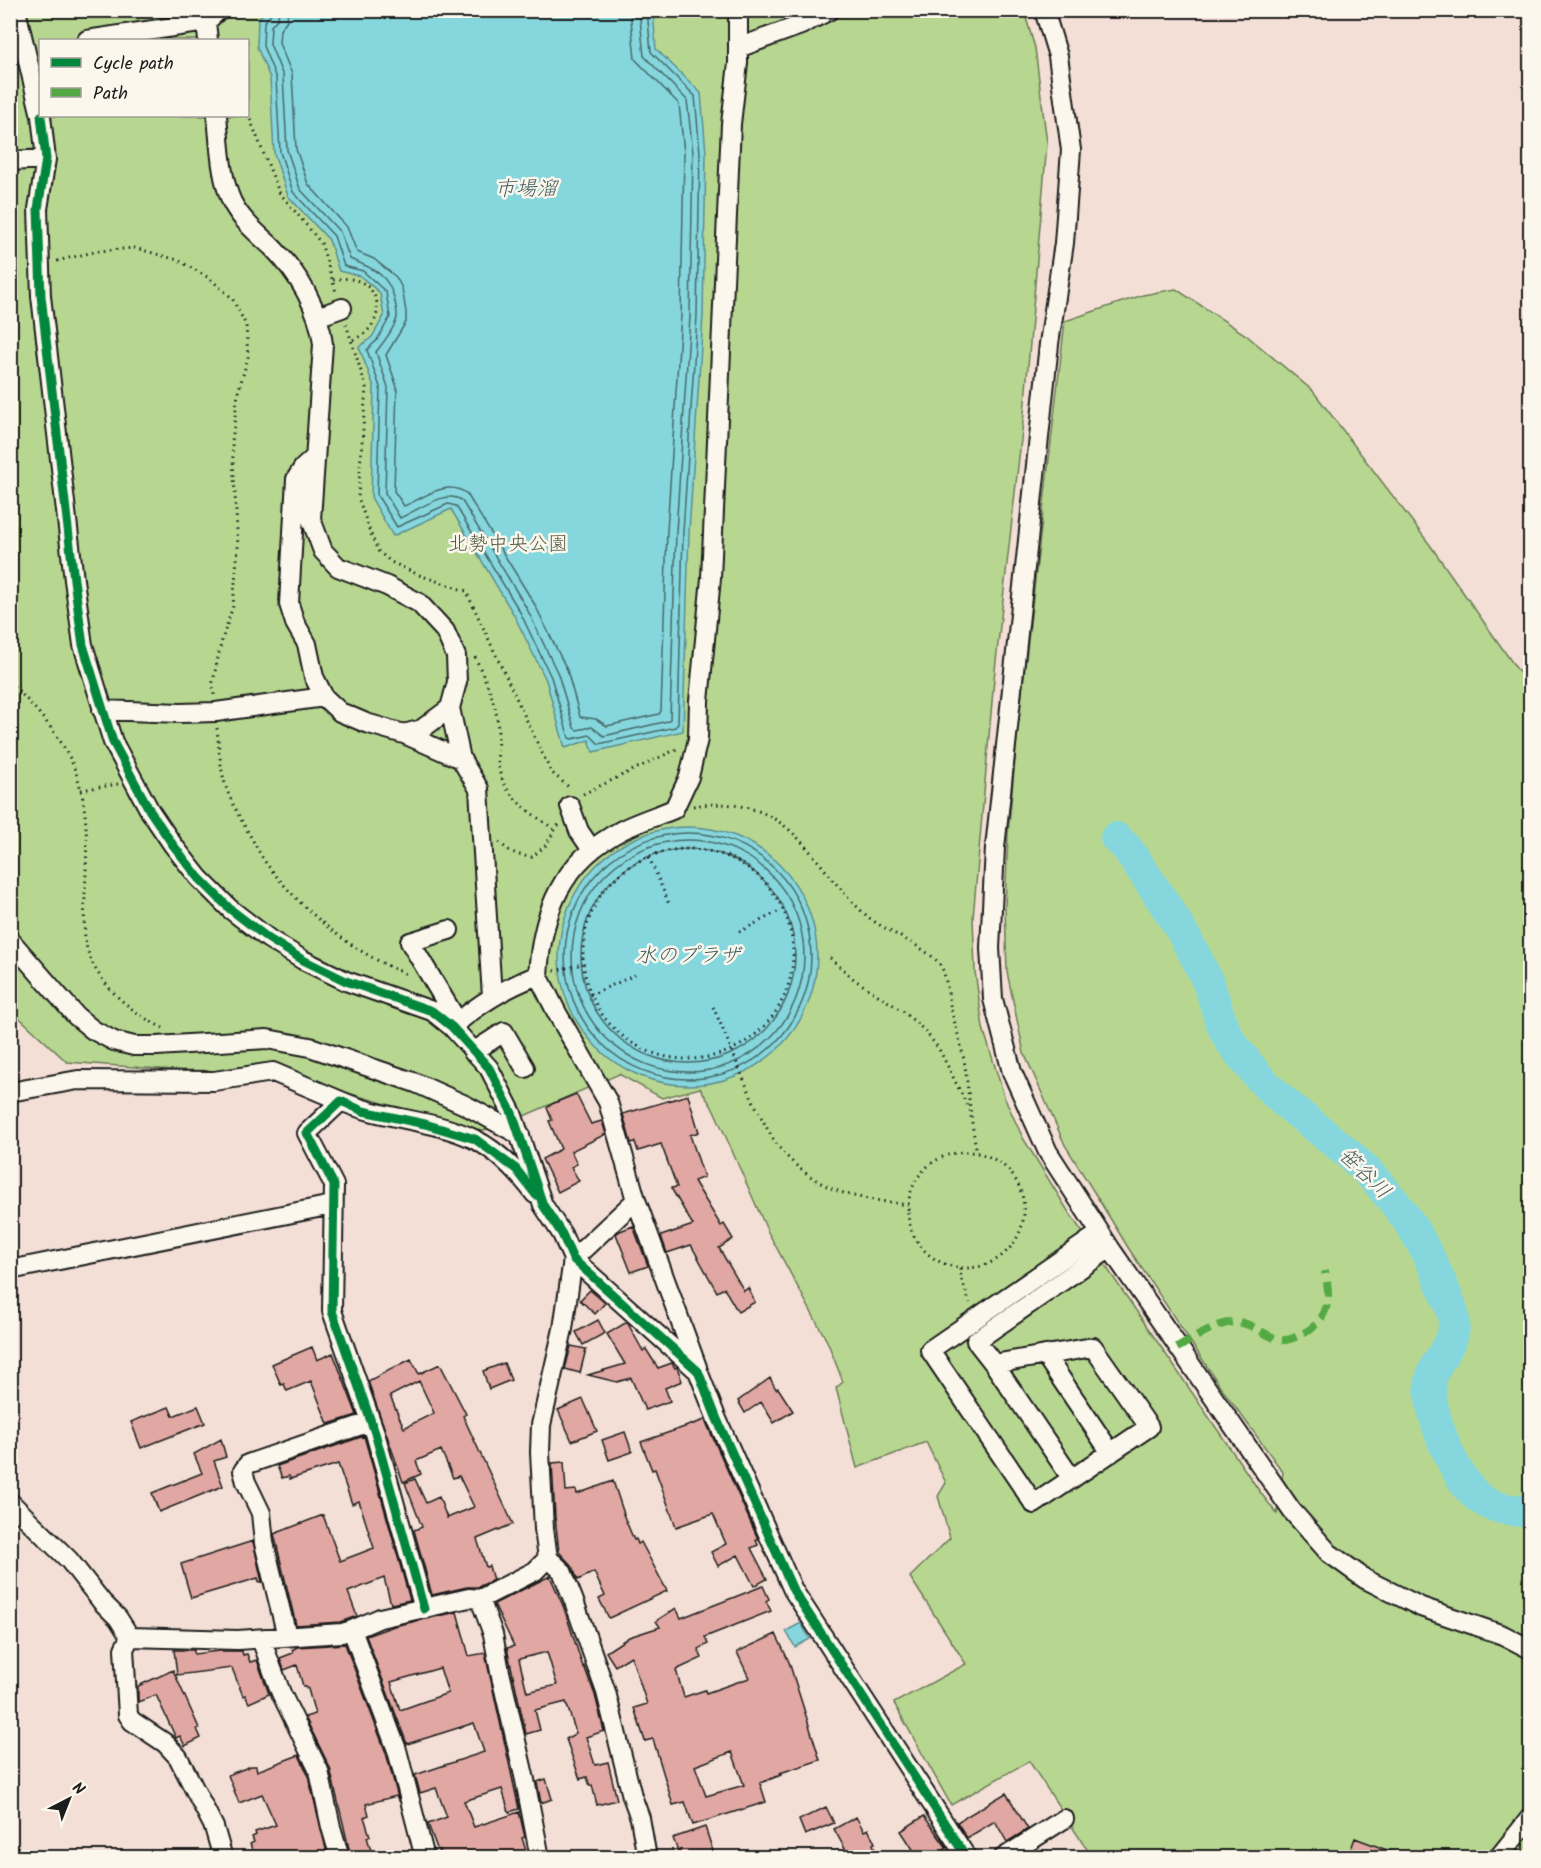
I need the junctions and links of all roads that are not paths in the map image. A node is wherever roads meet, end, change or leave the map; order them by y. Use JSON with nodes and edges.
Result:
{"nodes":[{"id":1,"x":16,"y":10,"type":"edge"},
{"id":2,"x":736,"y":10,"type":"edge"},
{"id":3,"x":830,"y":10,"type":"edge"},
{"id":4,"x":1044,"y":10,"type":"edge"},
{"id":5,"x":211,"y":24,"type":"edge"},
{"id":6,"x":95,"y":39,"type":"edge"},
{"id":7,"x":738,"y":48,"type":"junction"},
{"id":8,"x":33,"y":49,"type":"edge"},
{"id":9,"x":39,"y":98,"type":"edge"},
{"id":10,"x":41,"y":117,"type":"edge"},
{"id":11,"x":217,"y":117,"type":"edge"},
{"id":12,"x":46,"y":159,"type":"junction"},
{"id":13,"x":10,"y":161,"type":"edge"},
{"id":14,"x":342,"y":308,"type":"road end"},
{"id":15,"x":317,"y":317,"type":"junction"},
{"id":16,"x":315,"y":457,"type":"junction"},
{"id":17,"x":324,"y":697,"type":"junction"},
{"id":18,"x":450,"y":708,"type":"junction"},
{"id":19,"x":102,"y":710,"type":"junction"},
{"id":20,"x":404,"y":734,"type":"junction"},
{"id":21,"x":462,"y":759,"type":"junction"},
{"id":22,"x":575,"y":801,"type":"road end"},
{"id":23,"x":592,"y":850,"type":"junction"},
{"id":24,"x":449,"y":930,"type":"dead end"},
{"id":25,"x":10,"y":940,"type":"edge"},
{"id":26,"x":538,"y":975,"type":"junction"},
{"id":27,"x":492,"y":997,"type":"junction"},
{"id":28,"x":452,"y":1027,"type":"junction"},
{"id":29,"x":473,"y":1052,"type":"junction"},
{"id":30,"x":525,"y":1068,"type":"dead end"},
{"id":31,"x":10,"y":1092,"type":"edge"},
{"id":32,"x":341,"y":1101,"type":"junction"},
{"id":33,"x":520,"y":1135,"type":"junction"},
{"id":34,"x":636,"y":1200,"type":"junction"},
{"id":35,"x":332,"y":1205,"type":"junction"},
{"id":36,"x":543,"y":1205,"type":"junction"},
{"id":37,"x":1100,"y":1233,"type":"junction"},
{"id":38,"x":1110,"y":1248,"type":"junction"},
{"id":39,"x":573,"y":1258,"type":"junction"},
{"id":40,"x":10,"y":1270,"type":"edge"},
{"id":41,"x":1045,"y":1355,"type":"junction"},
{"id":42,"x":994,"y":1364,"type":"junction"},
{"id":43,"x":698,"y":1371,"type":"junction"},
{"id":44,"x":370,"y":1422,"type":"junction"},
{"id":45,"x":1111,"y":1453,"type":"junction"},
{"id":46,"x":1072,"y":1479,"type":"junction"},
{"id":47,"x":10,"y":1502,"type":"edge"},
{"id":48,"x":548,"y":1558,"type":"junction"},
{"id":49,"x":480,"y":1599,"type":"junction"},
{"id":50,"x":424,"y":1609,"type":"junction"},
{"id":51,"x":352,"y":1630,"type":"junction"},
{"id":52,"x":286,"y":1636,"type":"junction"},
{"id":53,"x":130,"y":1637,"type":"junction"},
{"id":54,"x":261,"y":1639,"type":"junction"},
{"id":55,"x":1530,"y":1649,"type":"edge"},
{"id":56,"x":1530,"y":1818,"type":"edge"},
{"id":57,"x":1064,"y":1819,"type":"dead end"},
{"id":58,"x":224,"y":1857,"type":"edge"},
{"id":59,"x":340,"y":1857,"type":"edge"},
{"id":60,"x":425,"y":1857,"type":"edge"},
{"id":61,"x":540,"y":1857,"type":"edge"},
{"id":62,"x":647,"y":1857,"type":"edge"},
{"id":63,"x":967,"y":1857,"type":"edge"},
{"id":64,"x":1002,"y":1857,"type":"edge"},
{"id":65,"x":1498,"y":1857,"type":"edge"}],
"edges":[{"from":1,"to":8,"type":"street"},
{"from":2,"to":7,"type":"street"},
{"from":3,"to":7,"type":"street"},
{"from":4,"to":37,"type":"street"},
{"from":5,"to":6,"type":"street"},
{"from":7,"to":23,"type":"street"},
{"from":8,"to":9,"type":"street"},
{"from":10,"to":12,"type":"street"},
{"from":11,"to":15,"type":"street"},
{"from":12,"to":13,"type":"street"},
{"from":12,"to":19,"type":"street"},
{"from":14,"to":15,"type":"street"},
{"from":15,"to":16,"type":"street"},
{"from":16,"to":17,"type":"street"},
{"from":16,"to":18,"type":"street"},
{"from":17,"to":19,"type":"street"},
{"from":17,"to":20,"type":"street"},
{"from":18,"to":20,"type":"street"},
{"from":18,"to":21,"type":"street"},
{"from":19,"to":28,"type":"street"},
{"from":20,"to":21,"type":"street"},
{"from":21,"to":27,"type":"street"},
{"from":22,"to":23,"type":"street"},
{"from":23,"to":26,"type":"street"},
{"from":24,"to":28,"type":"street"},
{"from":25,"to":33,"type":"street"},
{"from":26,"to":27,"type":"street"},
{"from":26,"to":34,"type":"street"},
{"from":27,"to":28,"type":"street"},
{"from":28,"to":29,"type":"street"},
{"from":29,"to":30,"type":"street"},
{"from":29,"to":33,"type":"street"},
{"from":31,"to":32,"type":"street"},
{"from":32,"to":35,"type":"street"},
{"from":32,"to":36,"type":"street"},
{"from":33,"to":36,"type":"street"},
{"from":34,"to":39,"type":"street"},
{"from":34,"to":43,"type":"street"},
{"from":35,"to":40,"type":"street"},
{"from":35,"to":44,"type":"street"},
{"from":36,"to":39,"type":"street"},
{"from":37,"to":38,"type":"street"},
{"from":37,"to":46,"type":"street"},
{"from":38,"to":42,"type":"street"},
{"from":38,"to":55,"type":"street"},
{"from":39,"to":43,"type":"street"},
{"from":39,"to":48,"type":"street"},
{"from":41,"to":42,"type":"street"},
{"from":41,"to":45,"type":"street"},
{"from":41,"to":45,"type":"street"},
{"from":42,"to":46,"type":"street"},
{"from":43,"to":63,"type":"street"},
{"from":44,"to":50,"type":"street"},
{"from":44,"to":52,"type":"street"},
{"from":45,"to":46,"type":"street"},
{"from":47,"to":53,"type":"street"},
{"from":48,"to":49,"type":"street"},
{"from":48,"to":62,"type":"street"},
{"from":49,"to":50,"type":"street"},
{"from":49,"to":61,"type":"street"},
{"from":50,"to":51,"type":"street"},
{"from":51,"to":52,"type":"street"},
{"from":51,"to":60,"type":"street"},
{"from":52,"to":54,"type":"street"},
{"from":53,"to":54,"type":"street"},
{"from":53,"to":58,"type":"street"},
{"from":54,"to":59,"type":"street"},
{"from":56,"to":65,"type":"street"},
{"from":57,"to":64,"type":"street"}]}
